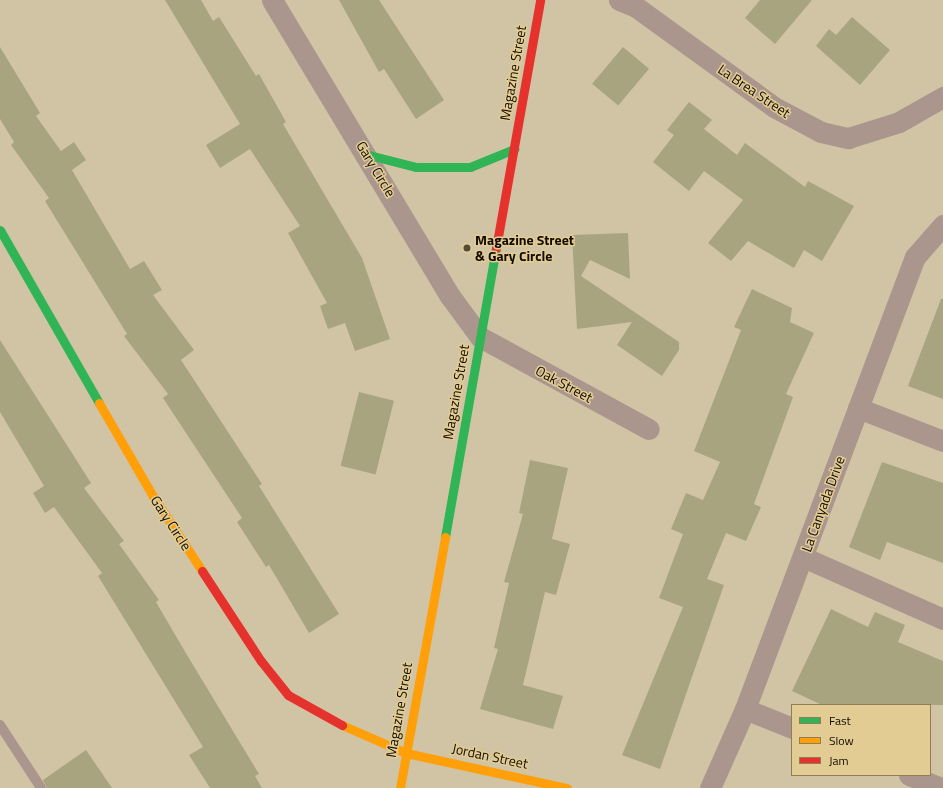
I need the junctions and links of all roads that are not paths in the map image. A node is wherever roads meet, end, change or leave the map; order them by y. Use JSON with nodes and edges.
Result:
{"nodes":[{"id":1,"x":272,"y":0,"type":"edge"},
{"id":2,"x":540,"y":0,"type":"edge"},
{"id":3,"x":619,"y":0,"type":"edge"},
{"id":4,"x":943,"y":96,"type":"edge"},
{"id":5,"x":514,"y":149,"type":"junction"},
{"id":6,"x":369,"y":155,"type":"junction"},
{"id":7,"x":943,"y":225,"type":"edge"},
{"id":8,"x":0,"y":230,"type":"edge"},
{"id":9,"x":480,"y":338,"type":"junction"},
{"id":10,"x":858,"y":408,"type":"junction"},
{"id":11,"x":649,"y":429,"type":"dead end"},
{"id":12,"x":943,"y":441,"type":"edge"},
{"id":13,"x":803,"y":556,"type":"junction"},
{"id":14,"x":943,"y":619,"type":"edge"},
{"id":15,"x":745,"y":709,"type":"junction"},
{"id":16,"x":0,"y":725,"type":"edge"},
{"id":17,"x":791,"y":728,"type":"edge"},
{"id":18,"x":406,"y":753,"type":"junction"},
{"id":19,"x":911,"y":776,"type":"edge"},
{"id":20,"x":41,"y":788,"type":"edge"},
{"id":21,"x":400,"y":788,"type":"edge"},
{"id":22,"x":567,"y":788,"type":"edge"},
{"id":23,"x":710,"y":788,"type":"edge"},
{"id":24,"x":941,"y":788,"type":"edge"}],
"edges":[{"from":1,"to":6,"type":"street","name":"Gary Circle"},
{"from":2,"to":5,"type":"street","name":"Magazine Street"},
{"from":3,"to":4,"type":"street","name":"La Brea Street"},
{"from":5,"to":6,"type":"street"},
{"from":5,"to":9,"type":"street","name":"Magazine Street"},
{"from":6,"to":9,"type":"street","name":"Gary Circle"},
{"from":7,"to":10,"type":"street","name":"La Canyada Drive"},
{"from":8,"to":18,"type":"street","name":"Gary Circle"},
{"from":9,"to":11,"type":"street","name":"Oak Street"},
{"from":9,"to":18,"type":"street","name":"Magazine Street"},
{"from":10,"to":12,"type":"street"},
{"from":10,"to":13,"type":"street","name":"La Canyada Drive"},
{"from":13,"to":14,"type":"street"},
{"from":13,"to":15,"type":"street","name":"La Canyada Drive"},
{"from":15,"to":17,"type":"street"},
{"from":15,"to":23,"type":"street","name":"La Canyada Drive"},
{"from":16,"to":20,"type":"lane"},
{"from":18,"to":21,"type":"street","name":"Magazine Street"},
{"from":18,"to":22,"type":"street","name":"Jordan Street"},
{"from":19,"to":24,"type":"street"}]}
